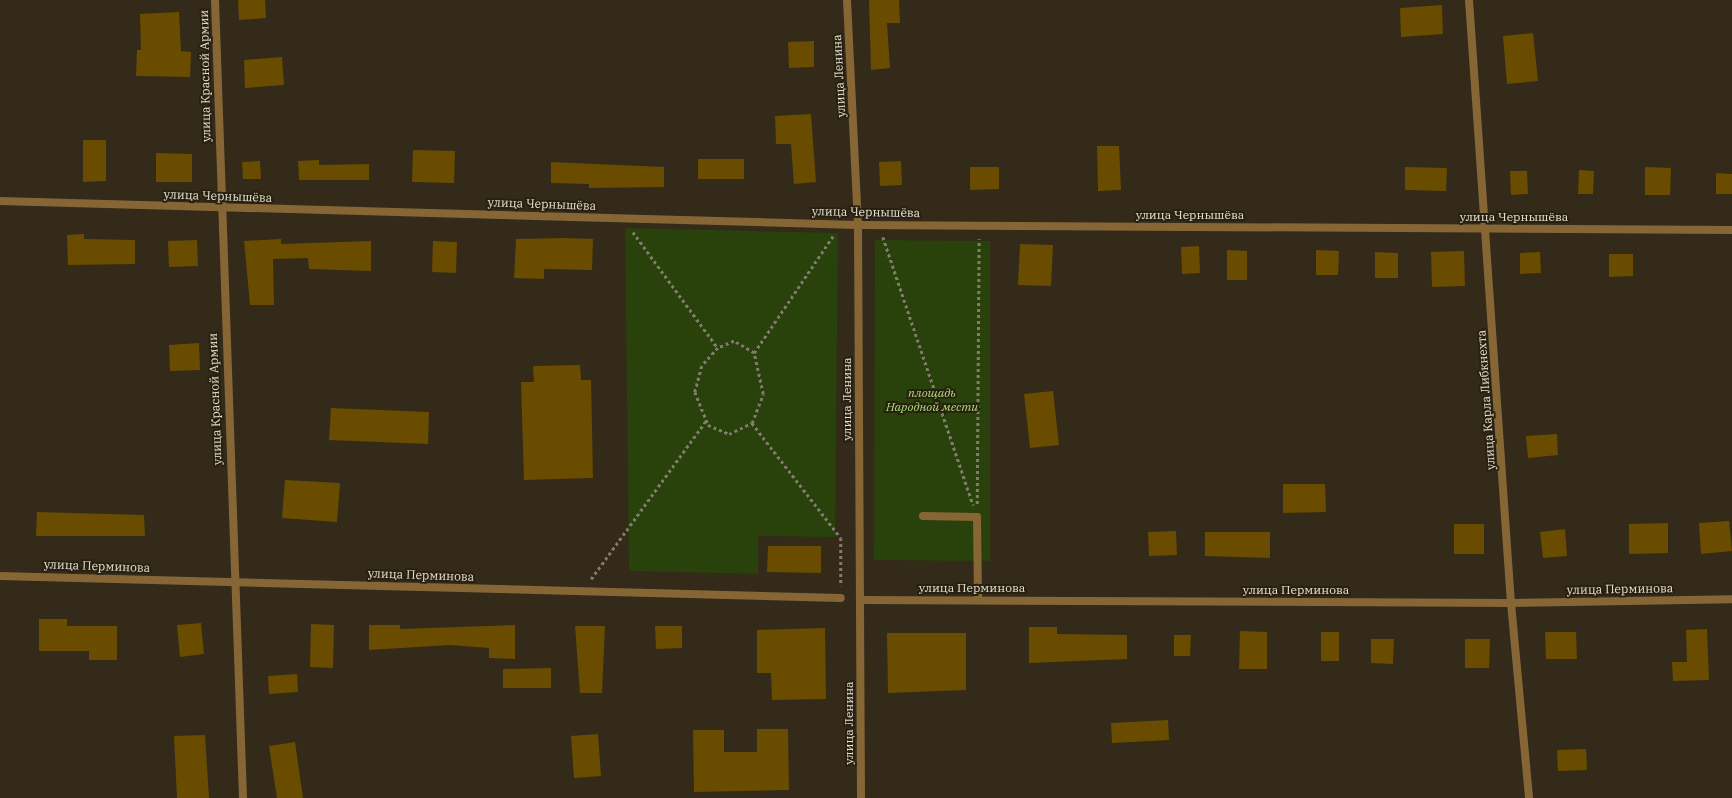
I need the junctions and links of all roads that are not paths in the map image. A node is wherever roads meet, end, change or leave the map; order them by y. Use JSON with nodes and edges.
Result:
{"nodes":[{"id":1,"x":215,"y":0,"type":"edge"},
{"id":2,"x":847,"y":0,"type":"edge"},
{"id":3,"x":1469,"y":0,"type":"edge"},
{"id":4,"x":0,"y":201,"type":"edge"},
{"id":5,"x":221,"y":208,"type":"junction"},
{"id":6,"x":858,"y":225,"type":"junction"},
{"id":7,"x":1488,"y":230,"type":"junction"},
{"id":8,"x":1732,"y":230,"type":"edge"},
{"id":9,"x":923,"y":516,"type":"dead end"},
{"id":10,"x":0,"y":576,"type":"edge"},
{"id":11,"x":234,"y":582,"type":"junction"},
{"id":12,"x":841,"y":598,"type":"road end"},
{"id":13,"x":1732,"y":599,"type":"edge"},
{"id":14,"x":860,"y":600,"type":"junction"},
{"id":15,"x":978,"y":600,"type":"junction"},
{"id":16,"x":1511,"y":602,"type":"junction"},
{"id":17,"x":243,"y":798,"type":"edge"},
{"id":18,"x":862,"y":798,"type":"edge"},
{"id":19,"x":1529,"y":798,"type":"edge"}],
"edges":[{"from":1,"to":5,"type":"street","name":"улица Красной Армии"},
{"from":2,"to":6,"type":"street","name":"улица Ленина"},
{"from":3,"to":7,"type":"street","name":"улица Карла Либкнехта"},
{"from":4,"to":5,"type":"street","name":"улица Чернышёва"},
{"from":5,"to":6,"type":"street","name":"улица Чернышёва"},
{"from":5,"to":11,"type":"street","name":"улица Красной Армии"},
{"from":6,"to":7,"type":"street","name":"улица Чернышёва"},
{"from":6,"to":14,"type":"street","name":"улица Ленина"},
{"from":7,"to":8,"type":"street","name":"улица Чернышёва"},
{"from":7,"to":16,"type":"street","name":"улица Карла Либкнехта"},
{"from":9,"to":15,"type":"street"},
{"from":10,"to":11,"type":"street","name":"улица Перминова"},
{"from":11,"to":12,"type":"street","name":"улица Перминова"},
{"from":11,"to":17,"type":"street","name":"улица Красной Армии"},
{"from":13,"to":16,"type":"street","name":"улица Перминова"},
{"from":14,"to":15,"type":"street","name":"улица Перминова"},
{"from":14,"to":18,"type":"street","name":"улица Ленина"},
{"from":15,"to":16,"type":"street","name":"улица Перминова"},
{"from":16,"to":19,"type":"street","name":"улица Карла Либкнехта"}]}
